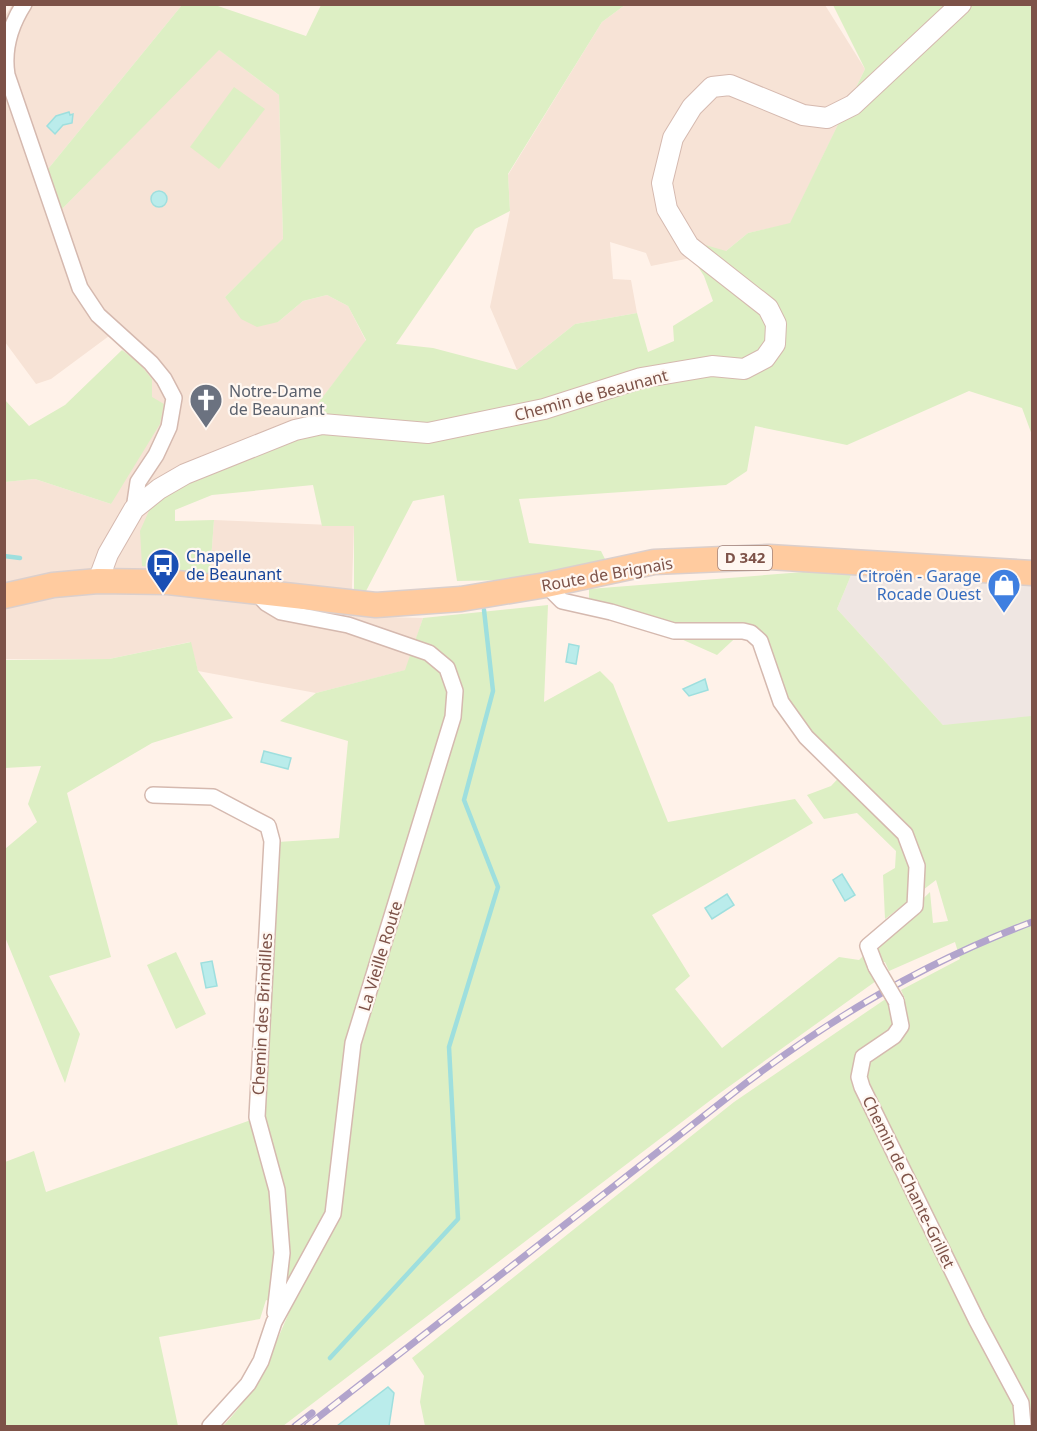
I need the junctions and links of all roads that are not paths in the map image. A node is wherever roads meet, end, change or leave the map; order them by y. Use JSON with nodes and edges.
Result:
{"nodes":[{"id":1,"x":24,"y":4,"type":"edge"},
{"id":2,"x":961,"y":4,"type":"edge"},
{"id":3,"x":6,"y":77,"type":"edge"},
{"id":4,"x":134,"y":509,"type":"junction"},
{"id":5,"x":1032,"y":573,"type":"edge"},
{"id":6,"x":98,"y":581,"type":"junction"},
{"id":7,"x":546,"y":585,"type":"junction"},
{"id":8,"x":255,"y":591,"type":"junction"},
{"id":9,"x":4,"y":596,"type":"edge"},
{"id":10,"x":153,"y":795,"type":"dead end"},
{"id":11,"x":274,"y":1322,"type":"junction"},
{"id":12,"x":210,"y":1426,"type":"edge"},
{"id":13,"x":1023,"y":1426,"type":"edge"}],
"edges":[{"from":1,"to":3,"type":"street"},
{"from":2,"to":4,"type":"street","name":"Chemin de Beaunant"},
{"from":3,"to":4,"type":"street"},
{"from":4,"to":6,"type":"street","name":"Chemin de Beaunant"},
{"from":5,"to":7,"type":"main road","name":"Route de Brignais","number":"D 342"},
{"from":6,"to":8,"type":"main road","number":"D 342"},
{"from":6,"to":9,"type":"main road","number":"D 342"},
{"from":7,"to":8,"type":"main road","name":"Route de Brignais","number":"D 342"},
{"from":7,"to":13,"type":"street","name":"Chemin de Chante-Grillet","bridge":true},
{"from":8,"to":11,"type":"street","name":"La Vieille Route"},
{"from":10,"to":11,"type":"street","name":"Chemin des Brindilles"},
{"from":11,"to":12,"type":"street","name":"La Vieille Route"}]}
